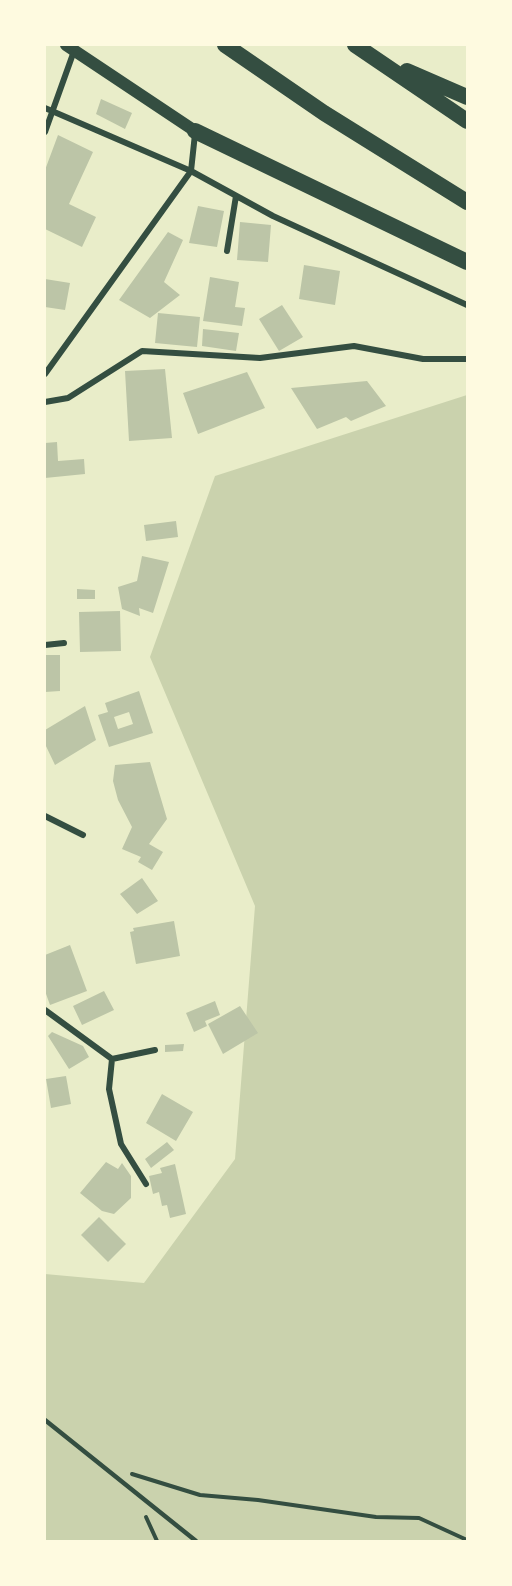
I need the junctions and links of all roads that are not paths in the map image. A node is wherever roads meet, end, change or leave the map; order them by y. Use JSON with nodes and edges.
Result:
{"nodes":[{"id":1,"x":225,"y":45,"type":"edge"},
{"id":2,"x":73,"y":47,"type":"edge"},
{"id":3,"x":362,"y":49,"type":"edge"},
{"id":4,"x":467,"y":97,"type":"edge"},
{"id":5,"x":45,"y":108,"type":"edge"},
{"id":6,"x":54,"y":112,"type":"junction"},
{"id":7,"x":467,"y":121,"type":"edge"},
{"id":8,"x":195,"y":131,"type":"junction"},
{"id":9,"x":45,"y":132,"type":"edge"},
{"id":10,"x":191,"y":171,"type":"junction"},
{"id":11,"x":236,"y":196,"type":"junction"},
{"id":12,"x":467,"y":202,"type":"edge"},
{"id":13,"x":227,"y":251,"type":"dead end"},
{"id":14,"x":467,"y":262,"type":"edge"},
{"id":15,"x":467,"y":305,"type":"edge"},
{"id":16,"x":467,"y":359,"type":"edge"},
{"id":17,"x":45,"y":374,"type":"edge"},
{"id":18,"x":45,"y":402,"type":"edge"},
{"id":19,"x":64,"y":643,"type":"dead end"},
{"id":20,"x":45,"y":645,"type":"edge"},
{"id":21,"x":45,"y":816,"type":"edge"},
{"id":22,"x":83,"y":835,"type":"dead end"},
{"id":23,"x":45,"y":1010,"type":"edge"},
{"id":24,"x":155,"y":1050,"type":"dead end"},
{"id":25,"x":112,"y":1059,"type":"junction"},
{"id":26,"x":146,"y":1184,"type":"dead end"},
{"id":27,"x":45,"y":1420,"type":"edge"},
{"id":28,"x":195,"y":1541,"type":"edge"}],
"edges":[{"from":1,"to":12,"type":"highway"},
{"from":2,"to":6,"type":"street"},
{"from":2,"to":8,"type":"main road"},
{"from":3,"to":4,"type":"highway"},
{"from":3,"to":7,"type":"highway"},
{"from":5,"to":6,"type":"street"},
{"from":6,"to":9,"type":"street"},
{"from":6,"to":10,"type":"street"},
{"from":8,"to":10,"type":"street"},
{"from":8,"to":14,"type":"highway"},
{"from":10,"to":11,"type":"street"},
{"from":10,"to":17,"type":"street"},
{"from":11,"to":13,"type":"street"},
{"from":11,"to":15,"type":"street"},
{"from":16,"to":18,"type":"street"},
{"from":19,"to":20,"type":"street"},
{"from":21,"to":22,"type":"street"},
{"from":23,"to":25,"type":"street"},
{"from":24,"to":25,"type":"street"},
{"from":25,"to":26,"type":"street"},
{"from":27,"to":28,"type":"lane"}]}
